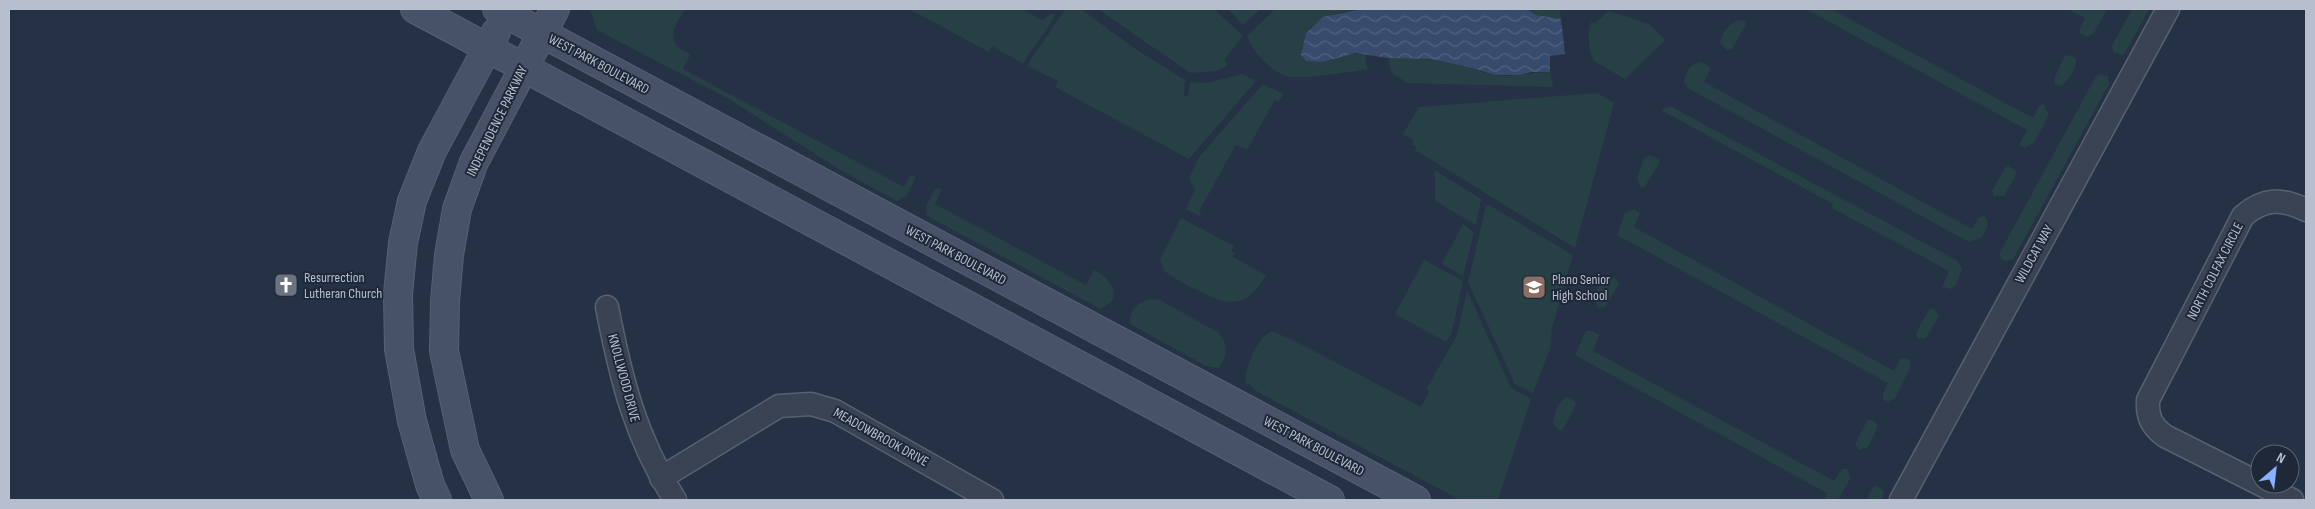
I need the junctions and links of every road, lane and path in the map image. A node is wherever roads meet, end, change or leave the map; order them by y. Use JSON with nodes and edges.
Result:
{"nodes":[{"id":1,"x":415,"y":9,"type":"edge"},
{"id":2,"x":554,"y":9,"type":"edge"},
{"id":3,"x":2168,"y":9,"type":"edge"},
{"id":4,"x":504,"y":10,"type":"edge"},
{"id":5,"x":542,"y":33,"type":"junction"},
{"id":6,"x":487,"y":48,"type":"junction"},
{"id":7,"x":523,"y":68,"type":"junction"},
{"id":8,"x":2306,"y":210,"type":"edge"},
{"id":9,"x":607,"y":307,"type":"dead end"},
{"id":10,"x":661,"y":478,"type":"junction"},
{"id":11,"x":2250,"y":479,"type":"edge"},
{"id":12,"x":2280,"y":494,"type":"edge"},
{"id":13,"x":437,"y":500,"type":"edge"},
{"id":14,"x":489,"y":500,"type":"edge"},
{"id":15,"x":675,"y":500,"type":"edge"},
{"id":16,"x":992,"y":500,"type":"edge"},
{"id":17,"x":1330,"y":500,"type":"edge"},
{"id":18,"x":1416,"y":500,"type":"edge"},
{"id":19,"x":1901,"y":500,"type":"edge"},
{"id":20,"x":2292,"y":500,"type":"edge"}],
"edges":[{"from":1,"to":6,"type":"main road"},
{"from":2,"to":5,"type":"main road","name":"INDEPENDENCE PARKWAY"},
{"from":3,"to":19,"type":"street","name":"WILDCAT WAY"},
{"from":4,"to":5,"type":"main road","name":"WEST PARK BOULEVARD"},
{"from":4,"to":6,"type":"main road"},
{"from":5,"to":7,"type":"main road","name":"INDEPENDENCE PARKWAY"},
{"from":5,"to":18,"type":"main road","name":"WEST PARK BOULEVARD"},
{"from":6,"to":7,"type":"main road"},
{"from":6,"to":13,"type":"main road"},
{"from":7,"to":14,"type":"main road","name":"INDEPENDENCE PARKWAY"},
{"from":7,"to":17,"type":"main road"},
{"from":8,"to":11,"type":"street","name":"NORTH COLFAX CIRCLE"},
{"from":9,"to":10,"type":"street","name":"KNOLLWOOD DRIVE"},
{"from":10,"to":15,"type":"street","name":"KNOLLWOOD DRIVE"},
{"from":10,"to":16,"type":"street","name":"MEADOWBROOK DRIVE"},
{"from":12,"to":20,"type":"street","name":"NORTH COLFAX CIRCLE"}]}
